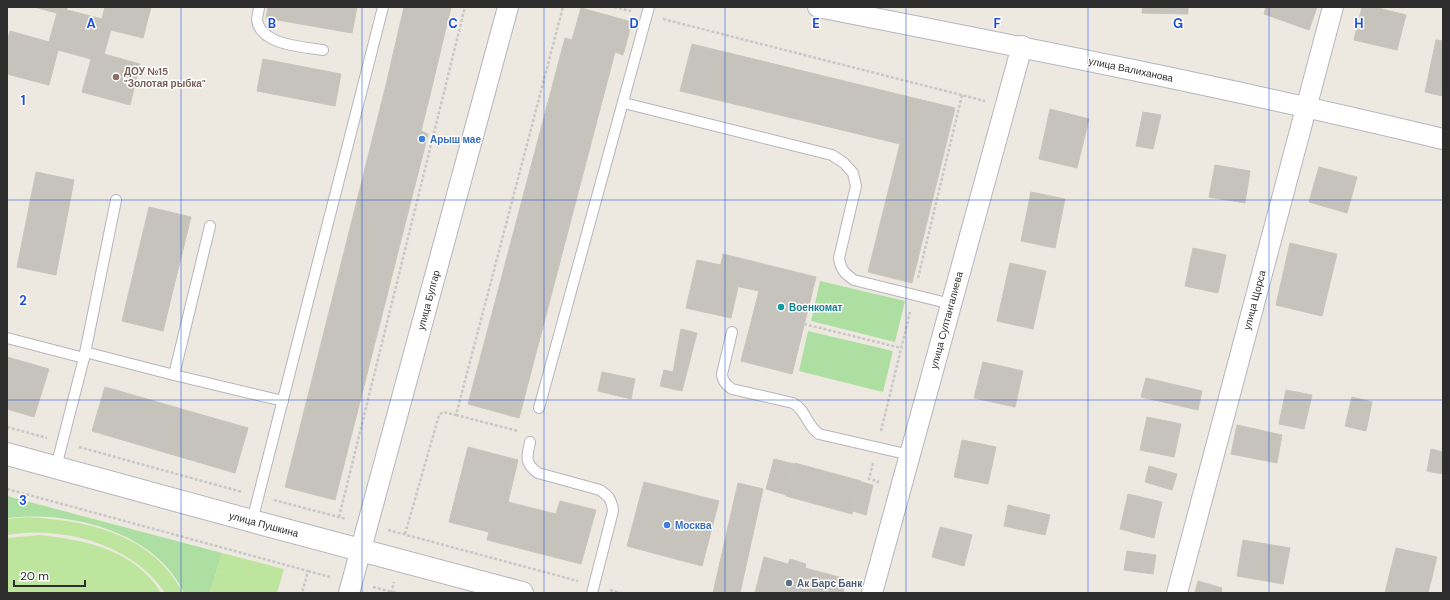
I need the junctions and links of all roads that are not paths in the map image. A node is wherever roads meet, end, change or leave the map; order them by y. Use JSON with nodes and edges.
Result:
{"nodes":[{"id":1,"x":259,"y":7,"type":"edge"},
{"id":2,"x":383,"y":7,"type":"edge"},
{"id":3,"x":508,"y":7,"type":"edge"},
{"id":4,"x":818,"y":7,"type":"edge"},
{"id":5,"x":1332,"y":7,"type":"edge"},
{"id":6,"x":648,"y":11,"type":"edge"},
{"id":7,"x":1022,"y":46,"type":"junction"},
{"id":8,"x":323,"y":50,"type":"dead end"},
{"id":9,"x":624,"y":102,"type":"junction"},
{"id":10,"x":1306,"y":106,"type":"junction"},
{"id":11,"x":1443,"y":138,"type":"edge"},
{"id":12,"x":116,"y":200,"type":"dead end"},
{"id":13,"x":210,"y":226,"type":"dead end"},
{"id":14,"x":951,"y":304,"type":"junction"},
{"id":15,"x":732,"y":332,"type":"dead end"},
{"id":16,"x":7,"y":338,"type":"edge"},
{"id":17,"x":84,"y":355,"type":"junction"},
{"id":18,"x":174,"y":375,"type":"junction"},
{"id":19,"x":282,"y":401,"type":"junction"},
{"id":20,"x":539,"y":408,"type":"dead end"},
{"id":21,"x":530,"y":442,"type":"dead end"},
{"id":22,"x":7,"y":454,"type":"edge"},
{"id":23,"x":910,"y":455,"type":"junction"},
{"id":24,"x":56,"y":467,"type":"junction"},
{"id":25,"x":252,"y":521,"type":"junction"},
{"id":26,"x":360,"y":550,"type":"junction"},
{"id":27,"x":342,"y":586,"type":"edge"},
{"id":28,"x":593,"y":589,"type":"edge"},
{"id":29,"x":522,"y":593,"type":"edge"},
{"id":30,"x":872,"y":593,"type":"edge"},
{"id":31,"x":1177,"y":593,"type":"edge"}],
"edges":[{"from":1,"to":8,"type":"lane"},
{"from":2,"to":19,"type":"lane"},
{"from":3,"to":26,"type":"street","name":"улица Булгар"},
{"from":4,"to":7,"type":"street","name":"улица Валиханова"},
{"from":5,"to":10,"type":"street","name":"улица Щорса"},
{"from":6,"to":9,"type":"lane"},
{"from":7,"to":10,"type":"street","name":"улица Валиханова"},
{"from":7,"to":14,"type":"street","name":"улица Султангалиева"},
{"from":9,"to":14,"type":"lane"},
{"from":9,"to":20,"type":"lane"},
{"from":10,"to":11,"type":"street","name":"улица Валиханова"},
{"from":10,"to":31,"type":"street","name":"улица Щорса"},
{"from":12,"to":17,"type":"lane"},
{"from":13,"to":18,"type":"lane"},
{"from":14,"to":23,"type":"street","name":"улица Султангалиева"},
{"from":15,"to":23,"type":"lane"},
{"from":16,"to":17,"type":"lane"},
{"from":17,"to":18,"type":"lane"},
{"from":17,"to":24,"type":"lane"},
{"from":18,"to":19,"type":"lane"},
{"from":19,"to":25,"type":"lane"},
{"from":21,"to":28,"type":"lane"},
{"from":22,"to":24,"type":"main road","name":"улица Пушкина"},
{"from":23,"to":30,"type":"street","name":"улица Султангалиева"},
{"from":24,"to":25,"type":"main road","name":"улица Пушкина"},
{"from":25,"to":26,"type":"main road","name":"улица Пушкина"},
{"from":26,"to":27,"type":"street","name":"улица Булгар"},
{"from":26,"to":29,"type":"main road","name":"улица Пушкина"}]}
